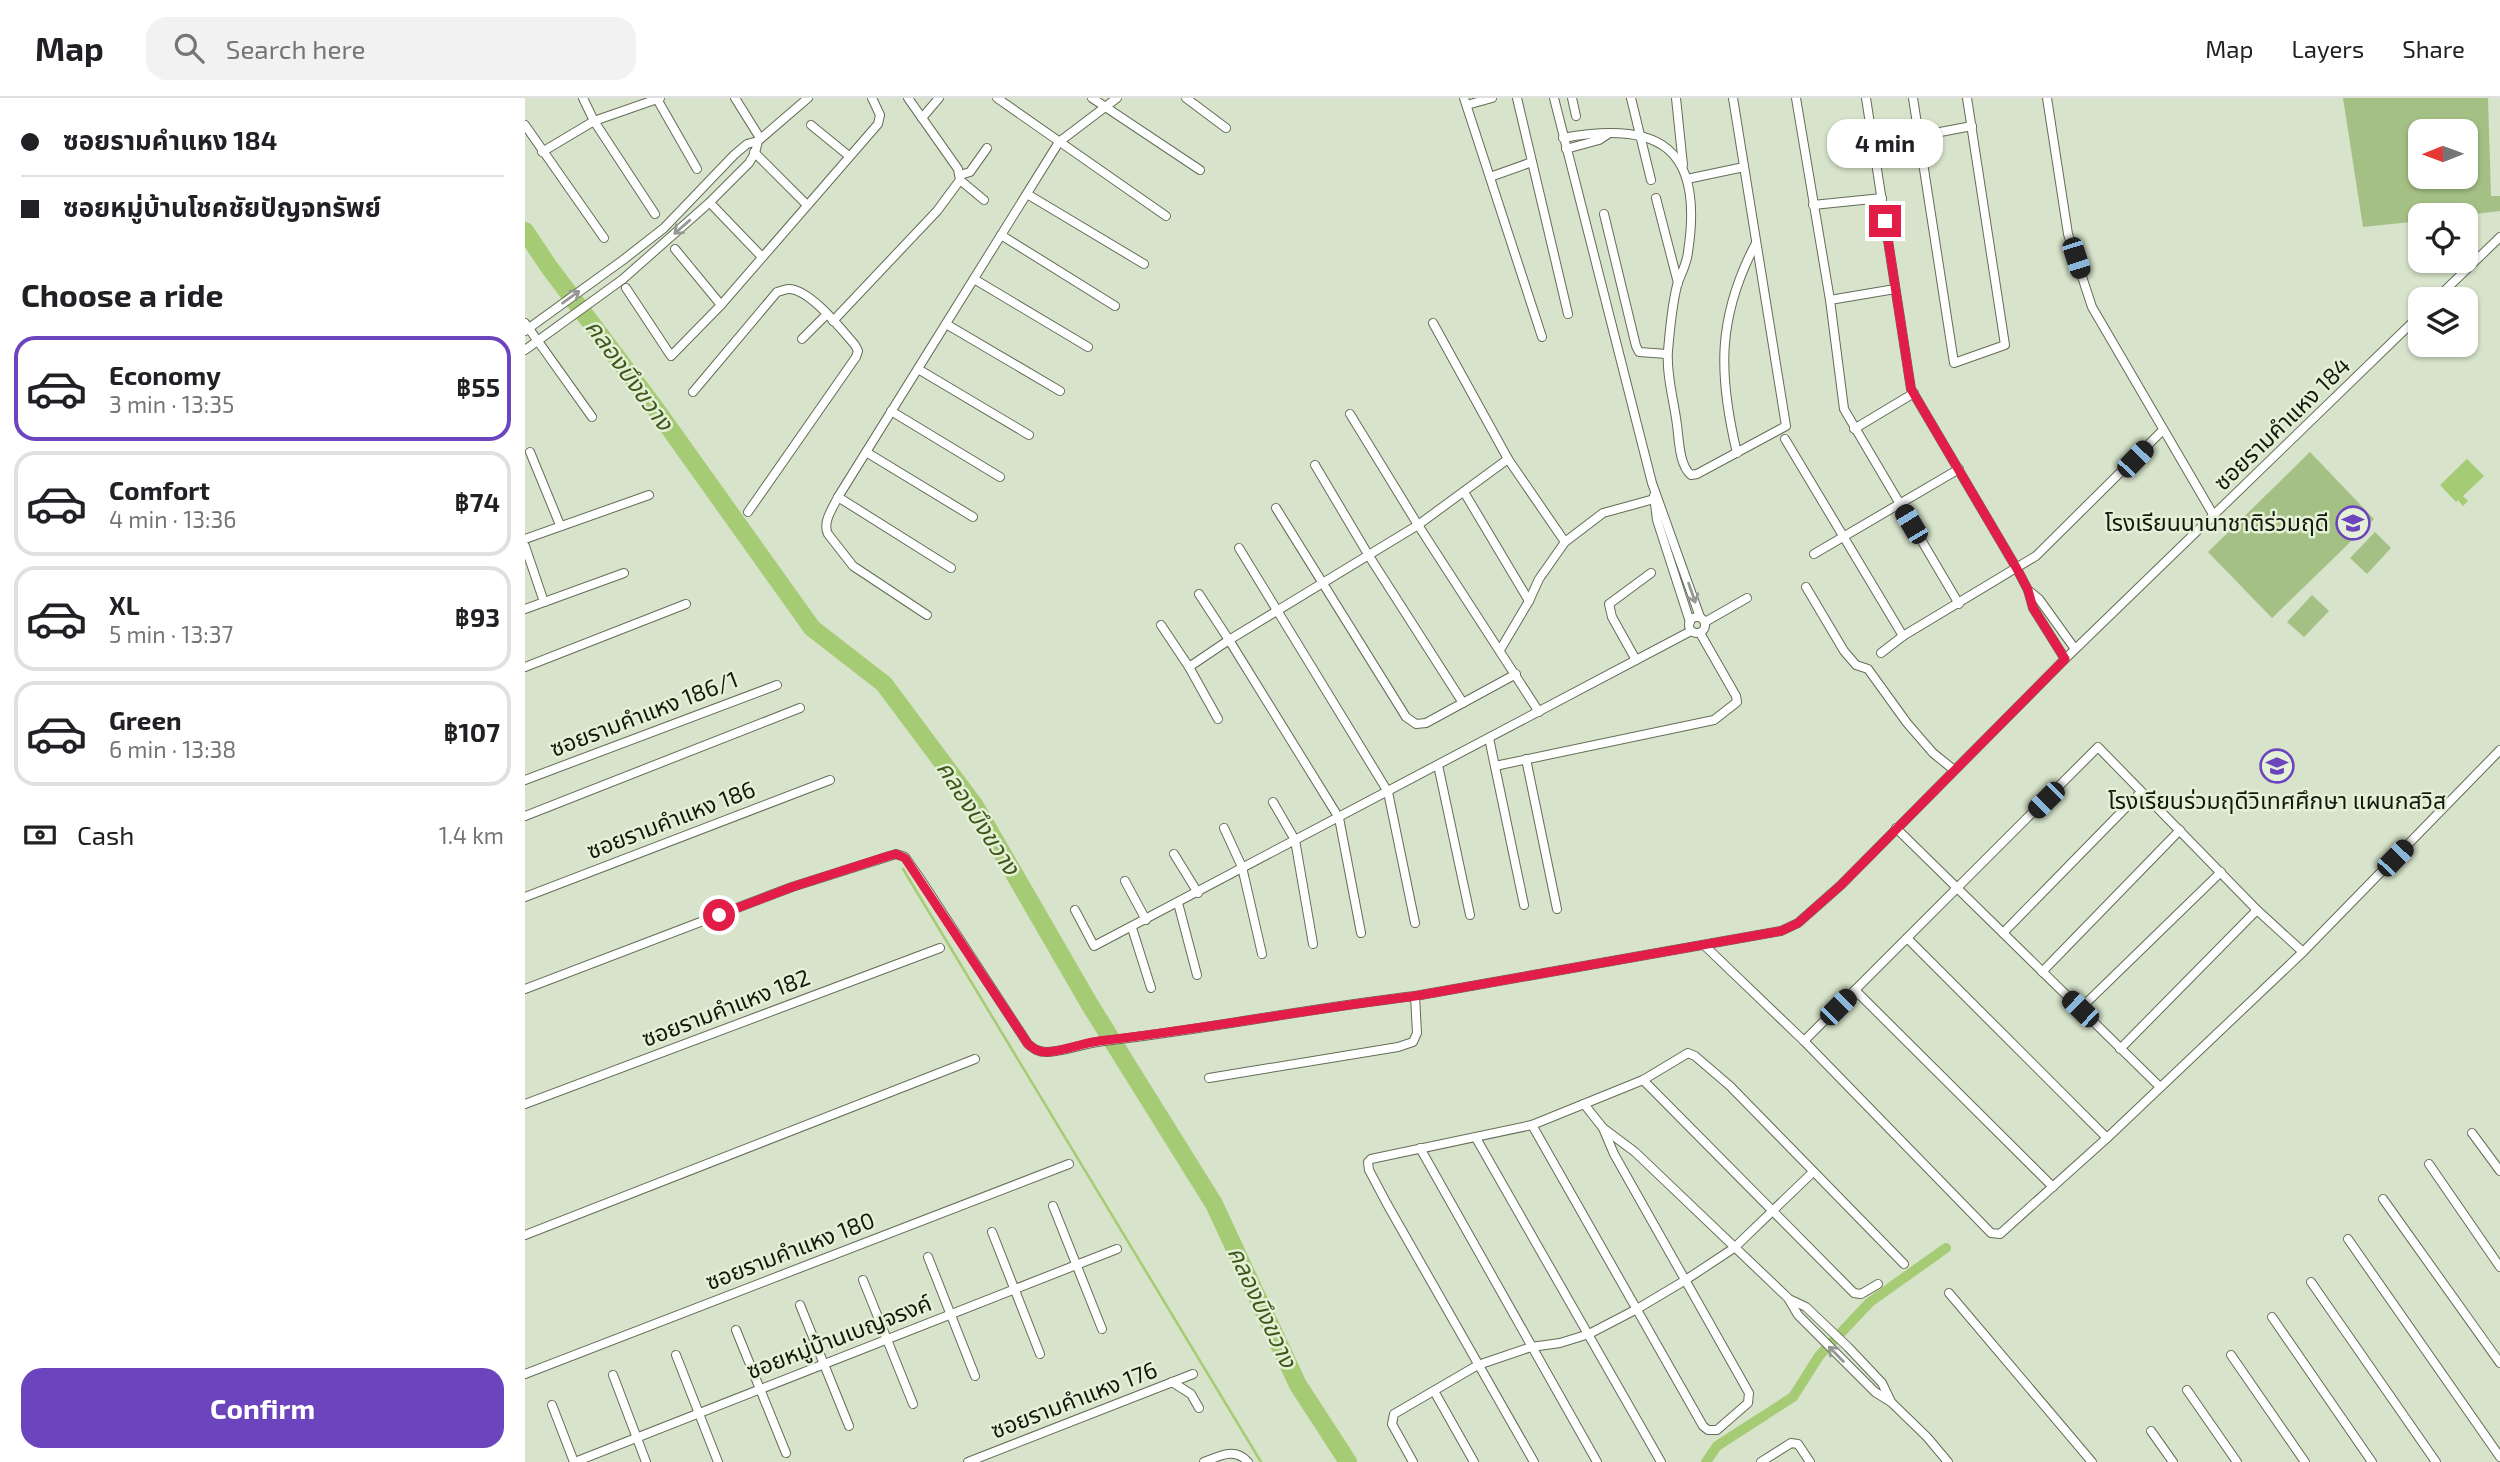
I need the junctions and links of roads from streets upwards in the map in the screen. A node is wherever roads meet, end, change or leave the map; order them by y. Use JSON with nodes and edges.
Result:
{"nodes":[{"id":1,"x":583,"y":98,"type":"edge"},
{"id":2,"x":736,"y":98,"type":"edge"},
{"id":3,"x":808,"y":98,"type":"edge"},
{"id":4,"x":872,"y":98,"type":"edge"},
{"id":5,"x":908,"y":98,"type":"edge"},
{"id":6,"x":939,"y":98,"type":"edge"},
{"id":7,"x":997,"y":98,"type":"edge"},
{"id":8,"x":1092,"y":98,"type":"edge"},
{"id":9,"x":1117,"y":98,"type":"edge"},
{"id":10,"x":1185,"y":98,"type":"edge"},
{"id":11,"x":1492,"y":98,"type":"edge"},
{"id":12,"x":1517,"y":98,"type":"edge"},
{"id":13,"x":1554,"y":98,"type":"edge"},
{"id":14,"x":1572,"y":98,"type":"edge"},
{"id":15,"x":1631,"y":98,"type":"edge"},
{"id":16,"x":1675,"y":98,"type":"edge"},
{"id":17,"x":1733,"y":98,"type":"edge"},
{"id":18,"x":1796,"y":98,"type":"edge"},
{"id":19,"x":1866,"y":98,"type":"edge"},
{"id":20,"x":1913,"y":98,"type":"edge"},
{"id":21,"x":1968,"y":98,"type":"edge"},
{"id":22,"x":2047,"y":98,"type":"edge"},
{"id":23,"x":659,"y":99,"type":"edge"},
{"id":24,"x":1466,"y":101,"type":"edge"},
{"id":25,"x":1105,"y":106,"type":"junction"},
{"id":26,"x":1576,"y":116,"type":"dead end"},
{"id":27,"x":922,"y":118,"type":"junction"},
{"id":28,"x":594,"y":121,"type":"junction"},
{"id":29,"x":525,"y":125,"type":"edge"},
{"id":30,"x":811,"y":125,"type":"dead end"},
{"id":31,"x":1972,"y":126,"type":"junction"},
{"id":32,"x":1226,"y":128,"type":"dead end"},
{"id":33,"x":1608,"y":134,"type":"junction"},
{"id":34,"x":1640,"y":135,"type":"junction"},
{"id":35,"x":1919,"y":136,"type":"junction"},
{"id":36,"x":1563,"y":138,"type":"junction"},
{"id":37,"x":759,"y":140,"type":"junction"},
{"id":38,"x":1059,"y":142,"type":"junction"},
{"id":39,"x":747,"y":144,"type":"junction"},
{"id":40,"x":987,"y":148,"type":"dead end"},
{"id":41,"x":1566,"y":149,"type":"junction"},
{"id":42,"x":541,"y":152,"type":"junction"},
{"id":43,"x":755,"y":153,"type":"junction"},
{"id":44,"x":849,"y":156,"type":"junction"},
{"id":45,"x":1532,"y":162,"type":"junction"},
{"id":46,"x":1683,"y":165,"type":"junction"},
{"id":47,"x":1744,"y":167,"type":"junction"},
{"id":48,"x":697,"y":169,"type":"dead end"},
{"id":49,"x":1200,"y":170,"type":"dead end"},
{"id":50,"x":1490,"y":177,"type":"junction"},
{"id":51,"x":960,"y":178,"type":"junction"},
{"id":52,"x":1687,"y":179,"type":"junction"},
{"id":53,"x":1651,"y":180,"type":"dead end"},
{"id":54,"x":702,"y":187,"type":"junction"},
{"id":55,"x":1027,"y":194,"type":"junction"},
{"id":56,"x":1656,"y":198,"type":"dead end"},
{"id":57,"x":1882,"y":198,"type":"junction"},
{"id":58,"x":985,"y":200,"type":"dead end"},
{"id":59,"x":713,"y":203,"type":"junction"},
{"id":60,"x":806,"y":204,"type":"junction"},
{"id":61,"x":1813,"y":205,"type":"junction"},
{"id":62,"x":655,"y":214,"type":"dead end"},
{"id":63,"x":1604,"y":214,"type":"dead end"},
{"id":64,"x":1166,"y":216,"type":"dead end"},
{"id":65,"x":1001,"y":235,"type":"junction"},
{"id":66,"x":2500,"y":237,"type":"edge"},
{"id":67,"x":604,"y":238,"type":"dead end"},
{"id":68,"x":1756,"y":243,"type":"junction"},
{"id":69,"x":675,"y":249,"type":"dead end"},
{"id":70,"x":762,"y":257,"type":"junction"},
{"id":71,"x":623,"y":260,"type":"junction"},
{"id":72,"x":1144,"y":264,"type":"dead end"},
{"id":73,"x":974,"y":279,"type":"junction"},
{"id":74,"x":626,"y":280,"type":"junction"},
{"id":75,"x":1678,"y":283,"type":"junction"},
{"id":76,"x":2448,"y":287,"type":"edge"},
{"id":77,"x":1895,"y":289,"type":"junction"},
{"id":78,"x":1830,"y":300,"type":"junction"},
{"id":79,"x":721,"y":305,"type":"junction"},
{"id":80,"x":1115,"y":306,"type":"dead end"},
{"id":81,"x":1568,"y":314,"type":"dead end"},
{"id":82,"x":830,"y":318,"type":"junction"},
{"id":83,"x":1433,"y":323,"type":"dead end"},
{"id":84,"x":946,"y":324,"type":"junction"},
{"id":85,"x":526,"y":327,"type":"edge"},
{"id":86,"x":2408,"y":327,"type":"edge"},
{"id":87,"x":1542,"y":337,"type":"dead end"},
{"id":88,"x":802,"y":339,"type":"dead end"},
{"id":89,"x":538,"y":342,"type":"junction"},
{"id":90,"x":1088,"y":347,"type":"dead end"},
{"id":91,"x":525,"y":350,"type":"edge"},
{"id":92,"x":1667,"y":354,"type":"junction"},
{"id":93,"x":918,"y":369,"type":"junction"},
{"id":94,"x":1060,"y":391,"type":"dead end"},
{"id":95,"x":693,"y":392,"type":"dead end"},
{"id":96,"x":1914,"y":393,"type":"junction"},
{"id":97,"x":891,"y":411,"type":"junction"},
{"id":98,"x":1350,"y":414,"type":"dead end"},
{"id":99,"x":592,"y":417,"type":"dead end"},
{"id":100,"x":1854,"y":429,"type":"junction"},
{"id":101,"x":2164,"y":430,"type":"junction"},
{"id":102,"x":1029,"y":435,"type":"dead end"},
{"id":103,"x":1785,"y":439,"type":"dead end"},
{"id":104,"x":530,"y":452,"type":"dead end"},
{"id":105,"x":866,"y":452,"type":"junction"},
{"id":106,"x":1737,"y":453,"type":"junction"},
{"id":107,"x":1508,"y":459,"type":"junction"},
{"id":108,"x":1315,"y":465,"type":"dead end"},
{"id":109,"x":1959,"y":469,"type":"junction"},
{"id":110,"x":1000,"y":477,"type":"dead end"},
{"id":111,"x":1652,"y":483,"type":"junction"},
{"id":112,"x":1464,"y":492,"type":"junction"},
{"id":113,"x":649,"y":495,"type":"dead end"},
{"id":114,"x":838,"y":497,"type":"junction"},
{"id":115,"x":1654,"y":499,"type":"junction"},
{"id":116,"x":1899,"y":504,"type":"junction"},
{"id":117,"x":1276,"y":508,"type":"dead end"},
{"id":118,"x":748,"y":512,"type":"dead end"},
{"id":119,"x":2214,"y":516,"type":"junction"},
{"id":120,"x":973,"y":517,"type":"dead end"},
{"id":121,"x":560,"y":525,"type":"junction"},
{"id":122,"x":1418,"y":525,"type":"junction"},
{"id":123,"x":1843,"y":538,"type":"junction"},
{"id":124,"x":525,"y":539,"type":"edge"},
{"id":125,"x":1565,"y":542,"type":"junction"},
{"id":126,"x":525,"y":545,"type":"edge"},
{"id":127,"x":1239,"y":548,"type":"dead end"},
{"id":128,"x":1814,"y":554,"type":"dead end"},
{"id":129,"x":1369,"y":556,"type":"junction"},
{"id":130,"x":1681,"y":560,"type":"junction"},
{"id":131,"x":1671,"y":564,"type":"junction"},
{"id":132,"x":951,"y":568,"type":"dead end"},
{"id":133,"x":2017,"y":569,"type":"junction"},
{"id":134,"x":624,"y":573,"type":"dead end"},
{"id":135,"x":1651,"y":573,"type":"dead end"},
{"id":136,"x":1324,"y":582,"type":"junction"},
{"id":137,"x":1806,"y":587,"type":"dead end"},
{"id":138,"x":2028,"y":590,"type":"junction"},
{"id":139,"x":1199,"y":594,"type":"dead end"},
{"id":140,"x":1747,"y":598,"type":"dead end"},
{"id":141,"x":1529,"y":601,"type":"junction"},
{"id":142,"x":544,"y":602,"type":"junction"},
{"id":143,"x":686,"y":604,"type":"dead end"},
{"id":144,"x":1959,"y":604,"type":"junction"},
{"id":145,"x":525,"y":609,"type":"edge"},
{"id":146,"x":1277,"y":611,"type":"junction"},
{"id":147,"x":927,"y":615,"type":"dead end"},
{"id":148,"x":1703,"y":620,"type":"junction"},
{"id":149,"x":1161,"y":625,"type":"dead end"},
{"id":150,"x":1694,"y":628,"type":"junction"},
{"id":151,"x":1903,"y":636,"type":"junction"},
{"id":152,"x":1229,"y":640,"type":"junction"},
{"id":153,"x":2075,"y":649,"type":"junction"},
{"id":154,"x":1500,"y":650,"type":"junction"},
{"id":155,"x":1881,"y":653,"type":"dead end"},
{"id":156,"x":2065,"y":659,"type":"junction"},
{"id":157,"x":1636,"y":660,"type":"junction"},
{"id":158,"x":525,"y":667,"type":"edge"},
{"id":159,"x":1189,"y":667,"type":"junction"},
{"id":160,"x":1516,"y":674,"type":"junction"},
{"id":161,"x":777,"y":685,"type":"dead end"},
{"id":162,"x":1463,"y":703,"type":"junction"},
{"id":163,"x":800,"y":708,"type":"dead end"},
{"id":164,"x":1539,"y":712,"type":"junction"},
{"id":165,"x":1219,"y":719,"type":"dead end"},
{"id":166,"x":1489,"y":738,"type":"junction"},
{"id":167,"x":2500,"y":750,"type":"edge"},
{"id":168,"x":1526,"y":760,"type":"junction"},
{"id":169,"x":1438,"y":765,"type":"junction"},
{"id":170,"x":1495,"y":766,"type":"junction"},
{"id":171,"x":1954,"y":770,"type":"junction"},
{"id":172,"x":525,"y":780,"type":"edge"},
{"id":173,"x":830,"y":780,"type":"dead end"},
{"id":174,"x":1388,"y":792,"type":"junction"},
{"id":175,"x":2141,"y":792,"type":"junction"},
{"id":176,"x":1273,"y":803,"type":"dead end"},
{"id":177,"x":525,"y":816,"type":"edge"},
{"id":178,"x":1339,"y":818,"type":"junction"},
{"id":179,"x":1224,"y":828,"type":"dead end"},
{"id":180,"x":1896,"y":828,"type":"junction"},
{"id":181,"x":2180,"y":830,"type":"junction"},
{"id":182,"x":1296,"y":840,"type":"junction"},
{"id":183,"x":1174,"y":854,"type":"dead end"},
{"id":184,"x":1242,"y":867,"type":"junction"},
{"id":185,"x":2221,"y":872,"type":"junction"},
{"id":186,"x":1125,"y":881,"type":"dead end"},
{"id":187,"x":1958,"y":888,"type":"junction"},
{"id":188,"x":1198,"y":893,"type":"junction"},
{"id":189,"x":525,"y":897,"type":"edge"},
{"id":190,"x":1178,"y":903,"type":"junction"},
{"id":191,"x":1524,"y":905,"type":"dead end"},
{"id":192,"x":1557,"y":909,"type":"dead end"},
{"id":193,"x":1075,"y":910,"type":"dead end"},
{"id":194,"x":2257,"y":910,"type":"junction"},
{"id":195,"x":1470,"y":915,"type":"dead end"},
{"id":196,"x":1146,"y":920,"type":"junction"},
{"id":197,"x":1415,"y":923,"type":"dead end"},
{"id":198,"x":1132,"y":928,"type":"junction"},
{"id":199,"x":1361,"y":933,"type":"dead end"},
{"id":200,"x":2003,"y":933,"type":"junction"},
{"id":201,"x":1907,"y":938,"type":"junction"},
{"id":202,"x":1313,"y":944,"type":"dead end"},
{"id":203,"x":1704,"y":945,"type":"junction"},
{"id":204,"x":940,"y":948,"type":"dead end"},
{"id":205,"x":2303,"y":952,"type":"junction"},
{"id":206,"x":1262,"y":954,"type":"dead end"},
{"id":207,"x":2042,"y":972,"type":"junction"},
{"id":208,"x":1197,"y":975,"type":"dead end"},
{"id":209,"x":1151,"y":988,"type":"dead end"},
{"id":210,"x":525,"y":989,"type":"edge"},
{"id":211,"x":1855,"y":990,"type":"junction"},
{"id":212,"x":1415,"y":996,"type":"junction"},
{"id":213,"x":2080,"y":1009,"type":"junction"},
{"id":214,"x":1804,"y":1041,"type":"junction"},
{"id":215,"x":2120,"y":1049,"type":"junction"},
{"id":216,"x":975,"y":1059,"type":"dead end"},
{"id":217,"x":1209,"y":1078,"type":"dead end"},
{"id":218,"x":1643,"y":1080,"type":"junction"},
{"id":219,"x":2159,"y":1086,"type":"junction"},
{"id":220,"x":525,"y":1104,"type":"edge"},
{"id":221,"x":1584,"y":1104,"type":"junction"},
{"id":222,"x":1532,"y":1125,"type":"junction"},
{"id":223,"x":1603,"y":1128,"type":"junction"},
{"id":224,"x":2472,"y":1133,"type":"dead end"},
{"id":225,"x":1476,"y":1138,"type":"junction"},
{"id":226,"x":2107,"y":1138,"type":"junction"},
{"id":227,"x":1420,"y":1148,"type":"junction"},
{"id":228,"x":1069,"y":1164,"type":"dead end"},
{"id":229,"x":2429,"y":1164,"type":"dead end"},
{"id":230,"x":2500,"y":1171,"type":"edge"},
{"id":231,"x":1812,"y":1172,"type":"junction"},
{"id":232,"x":2053,"y":1187,"type":"junction"},
{"id":233,"x":2383,"y":1199,"type":"dead end"},
{"id":234,"x":1053,"y":1206,"type":"dead end"},
{"id":235,"x":1773,"y":1212,"type":"junction"},
{"id":236,"x":992,"y":1231,"type":"dead end"},
{"id":237,"x":525,"y":1235,"type":"edge"},
{"id":238,"x":2348,"y":1239,"type":"dead end"},
{"id":239,"x":1734,"y":1248,"type":"junction"},
{"id":240,"x":1117,"y":1249,"type":"dead end"},
{"id":241,"x":927,"y":1257,"type":"dead end"},
{"id":242,"x":1904,"y":1264,"type":"dead end"},
{"id":243,"x":1076,"y":1265,"type":"junction"},
{"id":244,"x":2500,"y":1266,"type":"edge"},
{"id":245,"x":863,"y":1280,"type":"dead end"},
{"id":246,"x":1684,"y":1281,"type":"junction"},
{"id":247,"x":2311,"y":1282,"type":"dead end"},
{"id":248,"x":1878,"y":1284,"type":"dead end"},
{"id":249,"x":1015,"y":1290,"type":"junction"},
{"id":250,"x":1949,"y":1293,"type":"dead end"},
{"id":251,"x":1788,"y":1298,"type":"junction"},
{"id":252,"x":800,"y":1305,"type":"dead end"},
{"id":253,"x":1637,"y":1309,"type":"junction"},
{"id":254,"x":950,"y":1315,"type":"junction"},
{"id":255,"x":2272,"y":1317,"type":"dead end"},
{"id":256,"x":1102,"y":1329,"type":"dead end"},
{"id":257,"x":736,"y":1330,"type":"dead end"},
{"id":258,"x":1589,"y":1334,"type":"junction"},
{"id":259,"x":887,"y":1339,"type":"junction"},
{"id":260,"x":1531,"y":1347,"type":"junction"},
{"id":261,"x":1040,"y":1354,"type":"dead end"},
{"id":262,"x":676,"y":1355,"type":"dead end"},
{"id":263,"x":2231,"y":1355,"type":"dead end"},
{"id":264,"x":2500,"y":1363,"type":"edge"},
{"id":265,"x":824,"y":1364,"type":"junction"},
{"id":266,"x":1478,"y":1365,"type":"junction"},
{"id":267,"x":525,"y":1374,"type":"edge"},
{"id":268,"x":1193,"y":1374,"type":"dead end"},
{"id":269,"x":613,"y":1375,"type":"dead end"},
{"id":270,"x":975,"y":1376,"type":"dead end"},
{"id":271,"x":1172,"y":1382,"type":"junction"},
{"id":272,"x":761,"y":1388,"type":"junction"},
{"id":273,"x":2186,"y":1390,"type":"dead end"},
{"id":274,"x":1434,"y":1391,"type":"junction"},
{"id":275,"x":1891,"y":1402,"type":"junction"},
{"id":276,"x":913,"y":1404,"type":"dead end"},
{"id":277,"x":552,"y":1405,"type":"dead end"},
{"id":278,"x":1199,"y":1408,"type":"dead end"},
{"id":279,"x":698,"y":1413,"type":"junction"},
{"id":280,"x":849,"y":1426,"type":"dead end"},
{"id":281,"x":2151,"y":1431,"type":"dead end"},
{"id":282,"x":636,"y":1437,"type":"junction"},
{"id":283,"x":786,"y":1453,"type":"dead end"},
{"id":284,"x":2500,"y":1457,"type":"edge"},
{"id":285,"x":574,"y":1462,"type":"edge"},
{"id":286,"x":646,"y":1462,"type":"edge"},
{"id":287,"x":718,"y":1462,"type":"edge"},
{"id":288,"x":968,"y":1462,"type":"edge"},
{"id":289,"x":1204,"y":1462,"type":"edge"},
{"id":290,"x":1248,"y":1462,"type":"edge"},
{"id":291,"x":1413,"y":1462,"type":"edge"},
{"id":292,"x":1474,"y":1462,"type":"edge"},
{"id":293,"x":1534,"y":1462,"type":"edge"},
{"id":294,"x":1597,"y":1462,"type":"edge"},
{"id":295,"x":1661,"y":1462,"type":"edge"},
{"id":296,"x":1761,"y":1462,"type":"edge"},
{"id":297,"x":1810,"y":1462,"type":"edge"},
{"id":298,"x":1948,"y":1462,"type":"edge"},
{"id":299,"x":2092,"y":1462,"type":"edge"},
{"id":300,"x":2173,"y":1462,"type":"edge"},
{"id":301,"x":2237,"y":1462,"type":"edge"},
{"id":302,"x":2305,"y":1462,"type":"edge"},
{"id":303,"x":2372,"y":1462,"type":"edge"},
{"id":304,"x":2437,"y":1462,"type":"edge"}],
"edges":[{"from":1,"to":28,"type":"street"},
{"from":2,"to":37,"type":"street"},
{"from":3,"to":37,"type":"street"},
{"from":4,"to":44,"type":"street"},
{"from":5,"to":27,"type":"street"},
{"from":6,"to":27,"type":"street"},
{"from":7,"to":38,"type":"street"},
{"from":8,"to":25,"type":"street"},
{"from":9,"to":25,"type":"street"},
{"from":10,"to":32,"type":"street"},
{"from":11,"to":24,"type":"street"},
{"from":12,"to":45,"type":"street"},
{"from":13,"to":36,"type":"street"},
{"from":14,"to":26,"type":"street"},
{"from":15,"to":34,"type":"street"},
{"from":16,"to":46,"type":"street"},
{"from":17,"to":47,"type":"street"},
{"from":18,"to":61,"type":"street"},
{"from":19,"to":57,"type":"street"},
{"from":20,"to":35,"type":"street"},
{"from":21,"to":31,"type":"street"},
{"from":22,"to":101,"type":"street"},
{"from":23,"to":28,"type":"street"},
{"from":23,"to":48,"type":"street"},
{"from":24,"to":50,"type":"street"},
{"from":25,"to":38,"type":"street"},
{"from":25,"to":49,"type":"street"},
{"from":27,"to":51,"type":"street"},
{"from":28,"to":42,"type":"street"},
{"from":28,"to":62,"type":"street"},
{"from":29,"to":42,"type":"street"},
{"from":30,"to":44,"type":"street"},
{"from":31,"to":35,"type":"street"},
{"from":31,"to":35,"type":"street"},
{"from":33,"to":34,"type":"street"},
{"from":33,"to":36,"type":"street"},
{"from":33,"to":41,"type":"street"},
{"from":34,"to":46,"type":"street"},
{"from":34,"to":53,"type":"street"},
{"from":36,"to":41,"type":"street"},
{"from":37,"to":39,"type":"street"},
{"from":37,"to":43,"type":"street"},
{"from":38,"to":55,"type":"street"},
{"from":38,"to":64,"type":"street"},
{"from":39,"to":43,"type":"street"},
{"from":39,"to":54,"type":"street"},
{"from":40,"to":51,"type":"street"},
{"from":41,"to":111,"type":"street"},
{"from":42,"to":67,"type":"street"},
{"from":43,"to":59,"type":"street"},
{"from":43,"to":60,"type":"street"},
{"from":44,"to":60,"type":"street"},
{"from":45,"to":50,"type":"street"},
{"from":45,"to":81,"type":"street"},
{"from":46,"to":52,"type":"street"},
{"from":47,"to":52,"type":"street"},
{"from":47,"to":68,"type":"street"},
{"from":50,"to":87,"type":"street"},
{"from":51,"to":58,"type":"street"},
{"from":51,"to":82,"type":"street"},
{"from":52,"to":75,"type":"street"},
{"from":54,"to":59,"type":"street"},
{"from":54,"to":71,"type":"street"},
{"from":55,"to":65,"type":"street"},
{"from":55,"to":72,"type":"street"},
{"from":56,"to":75,"type":"street"},
{"from":57,"to":61,"type":"street"},
{"from":57,"to":77,"type":"street"},
{"from":59,"to":70,"type":"street"},
{"from":59,"to":74,"type":"street","one_way":true},
{"from":60,"to":70,"type":"street"},
{"from":61,"to":78,"type":"street"},
{"from":63,"to":92,"type":"street"},
{"from":65,"to":73,"type":"street"},
{"from":65,"to":80,"type":"street"},
{"from":66,"to":76,"type":"street"},
{"from":68,"to":106,"type":"street"},
{"from":68,"to":106,"type":"street"},
{"from":69,"to":79,"type":"street"},
{"from":70,"to":79,"type":"street"},
{"from":71,"to":74,"type":"street"},
{"from":85,"to":71,"type":"street","one_way":true},
{"from":73,"to":84,"type":"street"},
{"from":73,"to":90,"type":"street"},
{"from":74,"to":79,"type":"street"},
{"from":74,"to":89,"type":"street"},
{"from":75,"to":92,"type":"street"},
{"from":77,"to":78,"type":"street"},
{"from":77,"to":96,"type":"street"},
{"from":78,"to":100,"type":"street"},
{"from":82,"to":88,"type":"street"},
{"from":82,"to":95,"type":"street"},
{"from":82,"to":118,"type":"street"},
{"from":83,"to":107,"type":"street"},
{"from":84,"to":93,"type":"street"},
{"from":84,"to":94,"type":"street"},
{"from":85,"to":89,"type":"street"},
{"from":86,"to":119,"type":"street","name":"ซอยรามคำแหง 184"},
{"from":89,"to":91,"type":"street"},
{"from":89,"to":99,"type":"street"},
{"from":92,"to":106,"type":"street"},
{"from":93,"to":97,"type":"street"},
{"from":93,"to":102,"type":"street"},
{"from":96,"to":100,"type":"street"},
{"from":96,"to":109,"type":"street"},
{"from":97,"to":105,"type":"street"},
{"from":97,"to":110,"type":"street"},
{"from":98,"to":122,"type":"street"},
{"from":100,"to":116,"type":"street"},
{"from":101,"to":119,"type":"street"},
{"from":101,"to":133,"type":"street"},
{"from":103,"to":123,"type":"street"},
{"from":104,"to":121,"type":"street"},
{"from":105,"to":114,"type":"street"},
{"from":105,"to":120,"type":"street"},
{"from":107,"to":112,"type":"street"},
{"from":107,"to":125,"type":"street"},
{"from":108,"to":129,"type":"street"},
{"from":109,"to":116,"type":"street"},
{"from":109,"to":133,"type":"street"},
{"from":111,"to":115,"type":"street"},
{"from":111,"to":130,"type":"street"},
{"from":112,"to":122,"type":"street"},
{"from":112,"to":141,"type":"street"},
{"from":113,"to":121,"type":"street"},
{"from":114,"to":132,"type":"street"},
{"from":114,"to":147,"type":"street"},
{"from":115,"to":125,"type":"street"},
{"from":115,"to":131,"type":"street"},
{"from":116,"to":123,"type":"street"},
{"from":116,"to":144,"type":"street"},
{"from":117,"to":136,"type":"street"},
{"from":119,"to":153,"type":"street","name":"ซอยรามคำแหง 184"},
{"from":121,"to":124,"type":"street"},
{"from":122,"to":129,"type":"street"},
{"from":122,"to":154,"type":"street"},
{"from":123,"to":128,"type":"street"},
{"from":123,"to":151,"type":"street"},
{"from":125,"to":141,"type":"street"},
{"from":126,"to":142,"type":"street"},
{"from":127,"to":146,"type":"street"},
{"from":129,"to":136,"type":"street"},
{"from":129,"to":162,"type":"street"},
{"from":130,"to":131,"type":"street"},
{"from":130,"to":148,"type":"street","one_way":true},
{"from":131,"to":150,"type":"street"},
{"from":133,"to":138,"type":"street"},
{"from":133,"to":144,"type":"street"},
{"from":134,"to":142,"type":"street"},
{"from":135,"to":157,"type":"street"},
{"from":136,"to":146,"type":"street"},
{"from":136,"to":162,"type":"street"},
{"from":137,"to":171,"type":"street"},
{"from":138,"to":153,"type":"street"},
{"from":138,"to":156,"type":"street"},
{"from":139,"to":152,"type":"street"},
{"from":140,"to":148,"type":"street"},
{"from":141,"to":154,"type":"street"},
{"from":142,"to":145,"type":"street"},
{"from":143,"to":158,"type":"street"},
{"from":144,"to":151,"type":"street"},
{"from":146,"to":152,"type":"street"},
{"from":146,"to":174,"type":"street"},
{"from":148,"to":150,"type":"street"},
{"from":148,"to":150,"type":"street"},
{"from":149,"to":159,"type":"street"},
{"from":150,"to":157,"type":"street"},
{"from":150,"to":168,"type":"street"},
{"from":151,"to":155,"type":"street"},
{"from":152,"to":159,"type":"street"},
{"from":152,"to":178,"type":"street"},
{"from":153,"to":156,"type":"street","name":"ซอยรามคำแหง 184"},
{"from":154,"to":160,"type":"street"},
{"from":156,"to":171,"type":"street","name":"ซอยรามคำแหง 184"},
{"from":157,"to":164,"type":"street"},
{"from":159,"to":165,"type":"street"},
{"from":160,"to":162,"type":"street"},
{"from":160,"to":164,"type":"street"},
{"from":161,"to":172,"type":"street","name":"ซอยรามคำแหง 186/1"},
{"from":163,"to":177,"type":"street"},
{"from":164,"to":166,"type":"street"},
{"from":166,"to":169,"type":"street"},
{"from":166,"to":170,"type":"street"},
{"from":167,"to":205,"type":"street"},
{"from":168,"to":170,"type":"street"},
{"from":168,"to":192,"type":"street"},
{"from":169,"to":174,"type":"street"},
{"from":169,"to":195,"type":"street"},
{"from":170,"to":191,"type":"street"},
{"from":171,"to":180,"type":"street","name":"ซอยรามคำแหง 184"},
{"from":173,"to":189,"type":"street","name":"ซอยรามคำแหง 186"},
{"from":174,"to":178,"type":"street"},
{"from":174,"to":197,"type":"street"},
{"from":175,"to":181,"type":"street"},
{"from":175,"to":187,"type":"street"},
{"from":175,"to":200,"type":"street"},
{"from":176,"to":182,"type":"street"},
{"from":178,"to":182,"type":"street"},
{"from":178,"to":199,"type":"street"},
{"from":179,"to":184,"type":"street"},
{"from":180,"to":187,"type":"street"},
{"from":180,"to":203,"type":"street","name":"ซอยรามคำแหง 184"},
{"from":181,"to":185,"type":"street"},
{"from":181,"to":207,"type":"street"},
{"from":182,"to":184,"type":"street"},
{"from":182,"to":202,"type":"street"},
{"from":183,"to":188,"type":"street"},
{"from":184,"to":188,"type":"street"},
{"from":184,"to":206,"type":"street"},
{"from":185,"to":194,"type":"street"},
{"from":185,"to":213,"type":"street"},
{"from":186,"to":196,"type":"street"},
{"from":187,"to":200,"type":"street"},
{"from":187,"to":201,"type":"street"},
{"from":188,"to":190,"type":"street"},
{"from":190,"to":196,"type":"street"},
{"from":190,"to":208,"type":"street"},
{"from":193,"to":198,"type":"street"},
{"from":194,"to":205,"type":"street"},
{"from":194,"to":215,"type":"street"},
{"from":196,"to":198,"type":"street"},
{"from":198,"to":209,"type":"street"},
{"from":200,"to":207,"type":"street"},
{"from":201,"to":211,"type":"street"},
{"from":201,"to":226,"type":"street"},
{"from":203,"to":212,"type":"street","name":"ซอยรามคำแหง 184"},
{"from":203,"to":214,"type":"street"},
{"from":204,"to":220,"type":"street","name":"ซอยรามคำแหง 182"},
{"from":205,"to":219,"type":"street"},
{"from":207,"to":213,"type":"street"},
{"from":210,"to":212,"type":"street","name":"ซอยรามคำแหง 184"},
{"from":211,"to":214,"type":"street"},
{"from":211,"to":232,"type":"street"},
{"from":212,"to":217,"type":"street"},
{"from":213,"to":215,"type":"street"},
{"from":214,"to":232,"type":"street"},
{"from":215,"to":219,"type":"street"},
{"from":216,"to":237,"type":"street"},
{"from":218,"to":221,"type":"street"},
{"from":218,"to":231,"type":"street"},
{"from":218,"to":235,"type":"street"},
{"from":219,"to":226,"type":"street"},
{"from":221,"to":222,"type":"street"},
{"from":221,"to":223,"type":"street"},
{"from":222,"to":225,"type":"street"},
{"from":222,"to":253,"type":"street"},
{"from":223,"to":239,"type":"street"},
{"from":223,"to":246,"type":"street"},
{"from":224,"to":230,"type":"street"},
{"from":225,"to":227,"type":"street"},
{"from":225,"to":258,"type":"street"},
{"from":226,"to":232,"type":"street"},
{"from":227,"to":260,"type":"street"},
{"from":227,"to":266,"type":"street"},
{"from":228,"to":267,"type":"street","name":"ซอยรามคำแหง 180"},
{"from":229,"to":244,"type":"street"},
{"from":231,"to":235,"type":"street"},
{"from":231,"to":242,"type":"street"},
{"from":233,"to":264,"type":"street"},
{"from":234,"to":243,"type":"street"},
{"from":235,"to":239,"type":"street"},
{"from":235,"to":248,"type":"street"},
{"from":236,"to":249,"type":"street"},
{"from":238,"to":284,"type":"street"},
{"from":239,"to":246,"type":"street"},
{"from":239,"to":251,"type":"street"},
{"from":240,"to":243,"type":"street","name":"ซอยหมู่บ้านเบญจรงค์"},
{"from":241,"to":254,"type":"street"},
{"from":243,"to":249,"type":"street","name":"ซอยหมู่บ้านเบญจรงค์"},
{"from":243,"to":256,"type":"street"},
{"from":245,"to":259,"type":"street"},
{"from":246,"to":253,"type":"street"},
{"from":246,"to":253,"type":"street"},
{"from":247,"to":304,"type":"street"},
{"from":249,"to":254,"type":"street","name":"ซอยหมู่บ้านเบญจรงค์"},
{"from":249,"to":261,"type":"street"},
{"from":250,"to":299,"type":"street"},
{"from":275,"to":251,"type":"street","one_way":true},
{"from":251,"to":275,"type":"street"},
{"from":252,"to":265,"type":"street"},
{"from":253,"to":258,"type":"street"},
{"from":254,"to":259,"type":"street","name":"ซอยหมู่บ้านเบญจรงค์"},
{"from":254,"to":270,"type":"street"},
{"from":255,"to":303,"type":"street"},
{"from":257,"to":272,"type":"street"},
{"from":258,"to":260,"type":"street"},
{"from":258,"to":295,"type":"street"},
{"from":259,"to":265,"type":"street","name":"ซอยหมู่บ้านเบญจรงค์"},
{"from":259,"to":276,"type":"street"},
{"from":260,"to":266,"type":"street"},
{"from":260,"to":294,"type":"street"},
{"from":262,"to":279,"type":"street"},
{"from":263,"to":302,"type":"street"},
{"from":265,"to":272,"type":"street","name":"ซอยหมู่บ้านเบญจรงค์"},
{"from":265,"to":280,"type":"street"},
{"from":266,"to":274,"type":"street"},
{"from":266,"to":293,"type":"street"},
{"from":268,"to":271,"type":"street","name":"ซอยรามคำแหง 176"},
{"from":269,"to":282,"type":"street"},
{"from":271,"to":278,"type":"street"},
{"from":271,"to":288,"type":"street","name":"ซอยรามคำแหง 176"},
{"from":272,"to":279,"type":"street","name":"ซอยหมู่บ้านเบญจรงค์"},
{"from":272,"to":283,"type":"street"},
{"from":273,"to":301,"type":"street"},
{"from":274,"to":291,"type":"street"},
{"from":274,"to":292,"type":"street"},
{"from":275,"to":298,"type":"street"},
{"from":277,"to":285,"type":"street"},
{"from":279,"to":282,"type":"street","name":"ซอยหมู่บ้านเบญจรงค์"},
{"from":279,"to":287,"type":"street"},
{"from":281,"to":300,"type":"street"},
{"from":282,"to":285,"type":"street","name":"ซอยหมู่บ้านเบญจรงค์"},
{"from":282,"to":286,"type":"street"},
{"from":289,"to":290,"type":"street"},
{"from":296,"to":297,"type":"street"}]}
